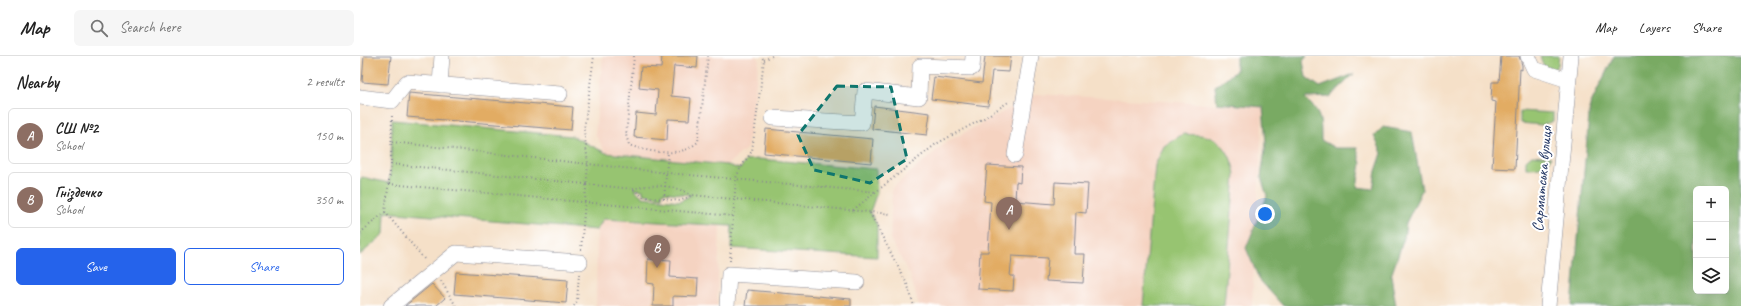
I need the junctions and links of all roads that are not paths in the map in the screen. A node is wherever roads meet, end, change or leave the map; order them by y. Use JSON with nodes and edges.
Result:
{"nodes":[{"id":1,"x":442,"y":56,"type":"edge"},
{"id":2,"x":973,"y":56,"type":"edge"},
{"id":3,"x":1031,"y":56,"type":"edge"},
{"id":4,"x":1528,"y":56,"type":"edge"},
{"id":5,"x":1571,"y":56,"type":"edge"},
{"id":6,"x":1568,"y":80,"type":"junction"},
{"id":7,"x":440,"y":85,"type":"junction"},
{"id":8,"x":560,"y":94,"type":"dead end"},
{"id":9,"x":360,"y":97,"type":"edge"},
{"id":10,"x":773,"y":118,"type":"dead end"},
{"id":11,"x":1014,"y":155,"type":"dead end"},
{"id":12,"x":580,"y":262,"type":"road end"},
{"id":13,"x":857,"y":282,"type":"dead end"},
{"id":14,"x":391,"y":306,"type":"edge"},
{"id":15,"x":727,"y":306,"type":"edge"},
{"id":16,"x":1548,"y":306,"type":"edge"}],
"edges":[{"from":1,"to":7,"type":"street"},
{"from":2,"to":10,"type":"street"},
{"from":3,"to":11,"type":"street"},
{"from":4,"to":6,"type":"street"},
{"from":5,"to":6,"type":"street","name":"Сарматська вулиця"},
{"from":6,"to":16,"type":"street","name":"Сарматська вулиця"},
{"from":7,"to":8,"type":"street"},
{"from":7,"to":9,"type":"street"},
{"from":12,"to":14,"type":"street"},
{"from":13,"to":15,"type":"street"}]}
